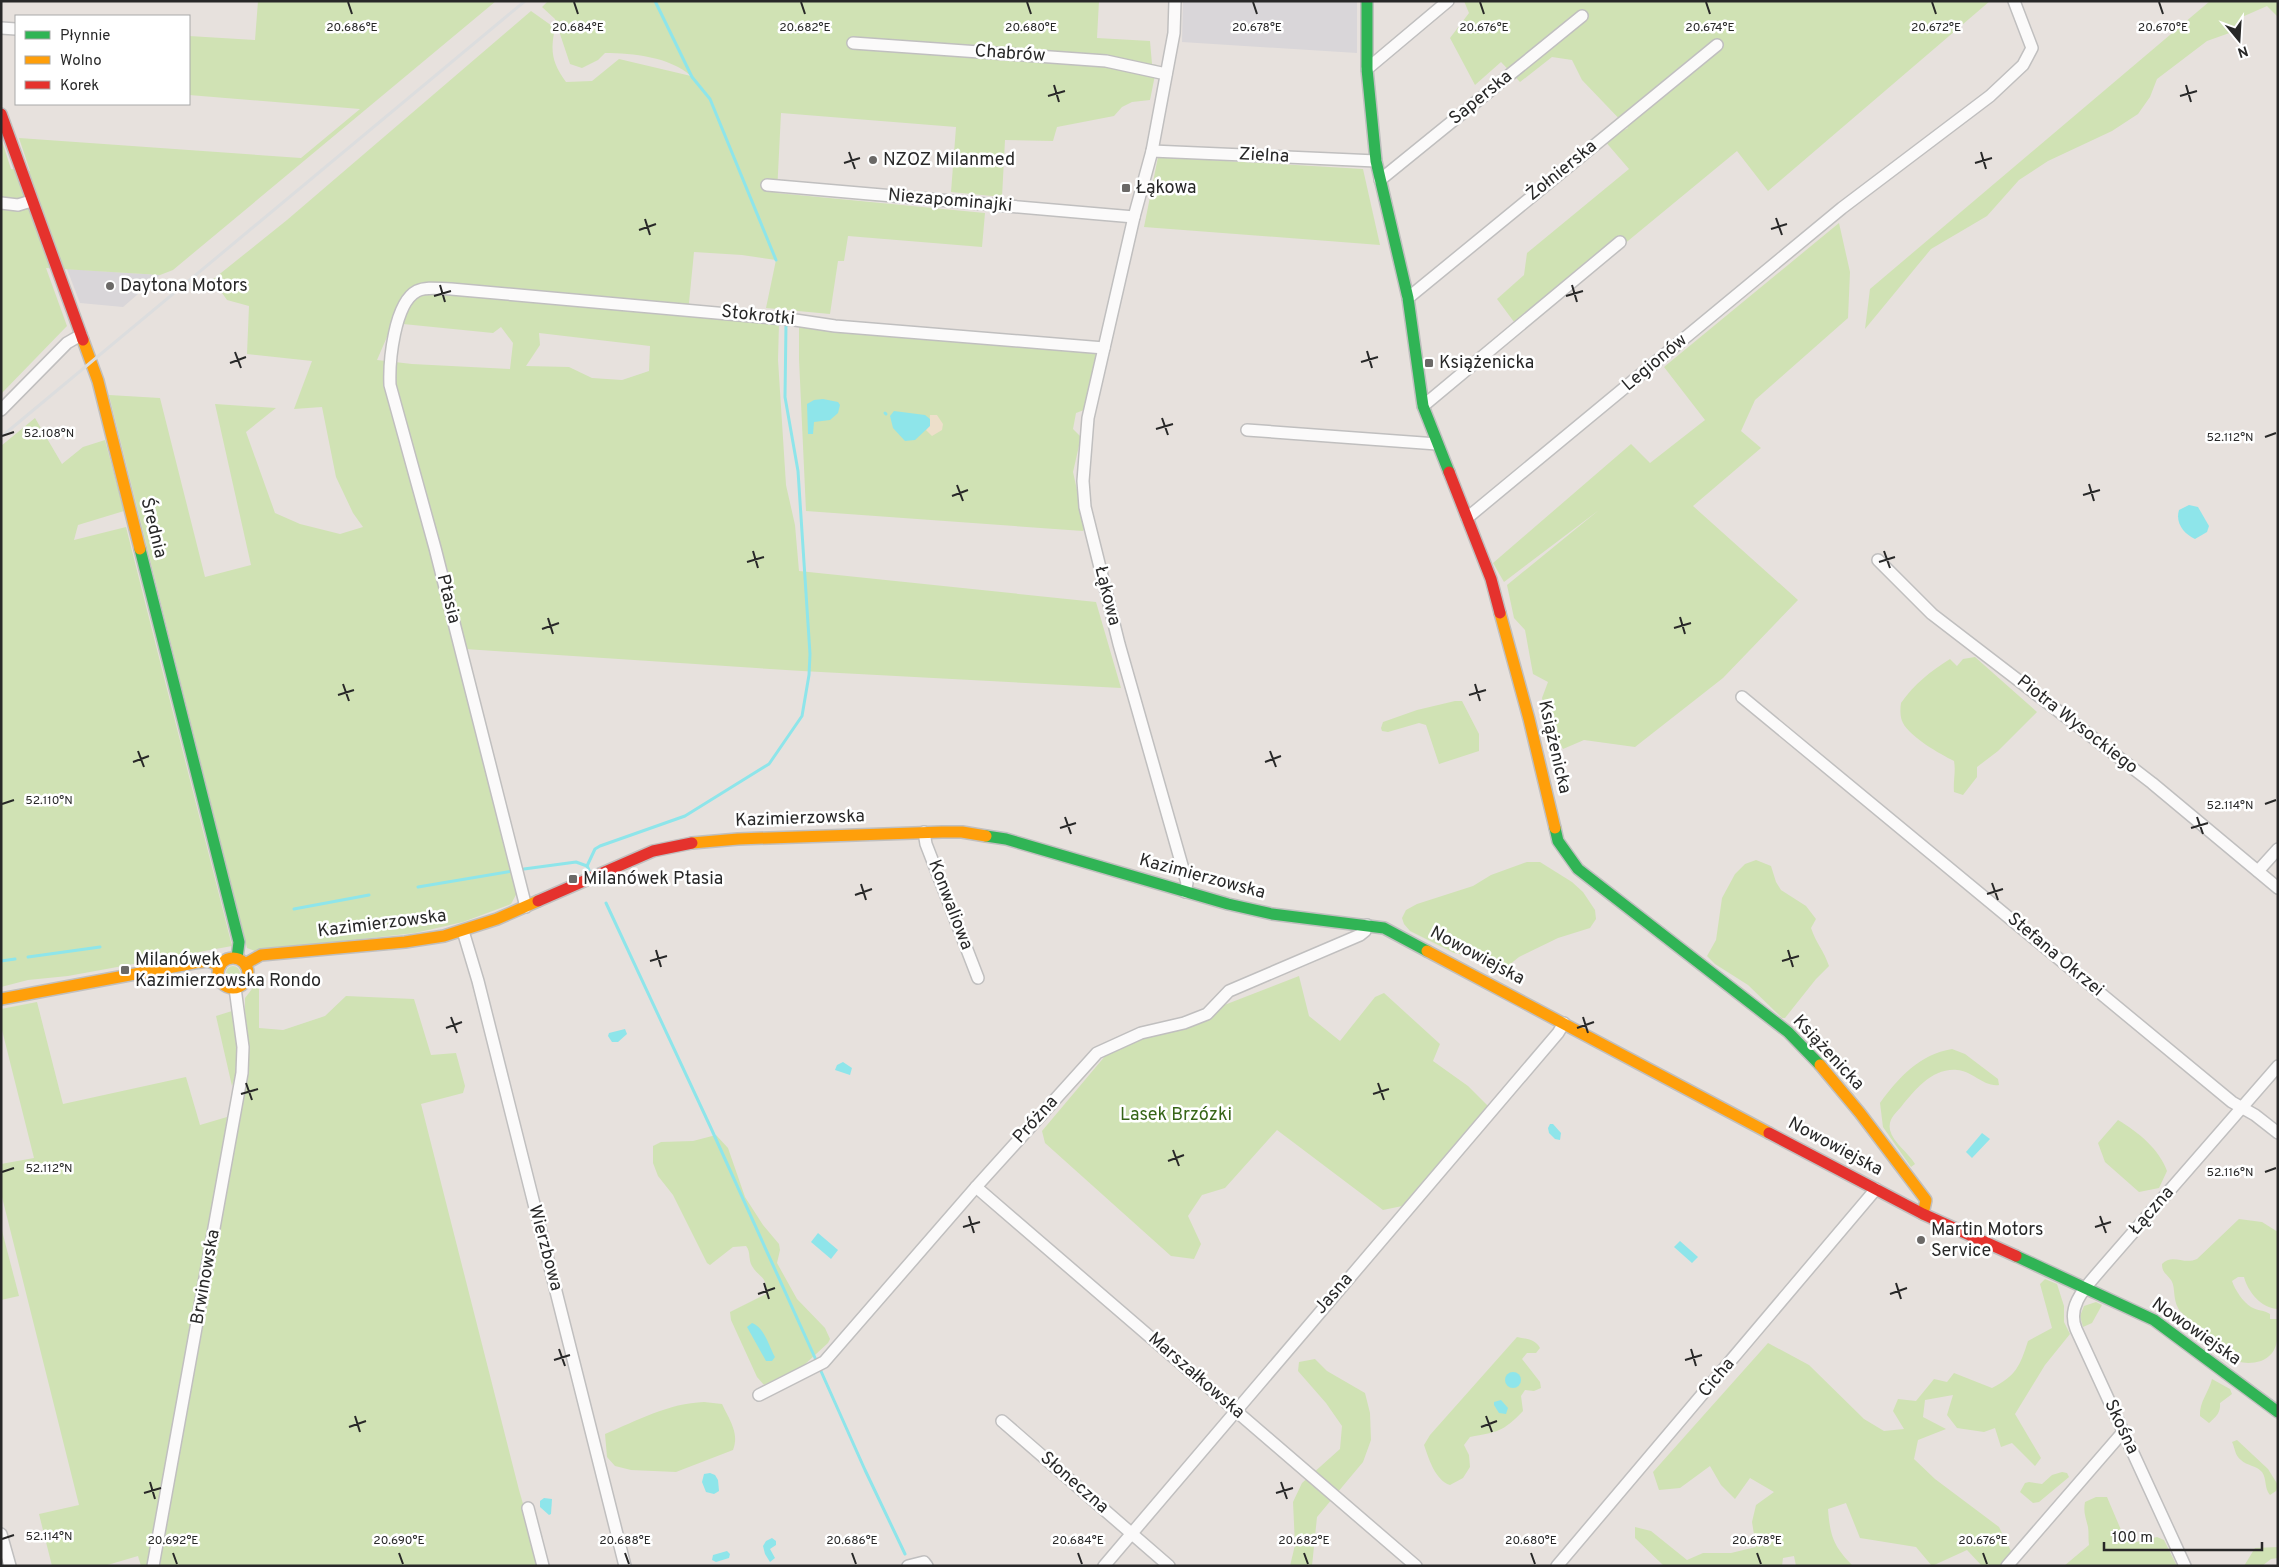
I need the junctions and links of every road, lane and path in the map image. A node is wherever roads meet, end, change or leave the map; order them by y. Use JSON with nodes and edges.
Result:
{"nodes":[{"id":1,"x":1175,"y":1,"type":"edge"},
{"id":2,"x":1367,"y":1,"type":"edge"},
{"id":3,"x":1448,"y":1,"type":"edge"},
{"id":4,"x":2014,"y":1,"type":"edge"},
{"id":5,"x":1582,"y":16,"type":"dead end"},
{"id":6,"x":1,"y":28,"type":"edge"},
{"id":7,"x":15,"y":29,"type":"edge"},
{"id":8,"x":853,"y":43,"type":"dead end"},
{"id":9,"x":1717,"y":45,"type":"dead end"},
{"id":10,"x":1367,"y":69,"type":"junction"},
{"id":11,"x":1166,"y":74,"type":"junction"},
{"id":12,"x":1,"y":114,"type":"edge"},
{"id":13,"x":1152,"y":151,"type":"junction"},
{"id":14,"x":1376,"y":162,"type":"junction"},
{"id":15,"x":1380,"y":180,"type":"junction"},
{"id":16,"x":766,"y":185,"type":"dead end"},
{"id":17,"x":31,"y":201,"type":"junction"},
{"id":18,"x":1,"y":203,"type":"edge"},
{"id":19,"x":1134,"y":217,"type":"junction"},
{"id":20,"x":1620,"y":242,"type":"dead end"},
{"id":21,"x":412,"y":294,"type":"joint"},
{"id":22,"x":1408,"y":298,"type":"junction"},
{"id":23,"x":81,"y":335,"type":"junction"},
{"id":24,"x":1104,"y":348,"type":"junction"},
{"id":25,"x":1423,"y":406,"type":"junction"},
{"id":26,"x":1,"y":410,"type":"edge"},
{"id":27,"x":1247,"y":430,"type":"dead end"},
{"id":28,"x":1437,"y":444,"type":"junction"},
{"id":29,"x":1467,"y":518,"type":"junction"},
{"id":30,"x":1878,"y":560,"type":"dead end"},
{"id":31,"x":1742,"y":697,"type":"dead end"},
{"id":32,"x":924,"y":832,"type":"junction"},
{"id":33,"x":2278,"y":849,"type":"edge"},
{"id":34,"x":2258,"y":871,"type":"junction"},
{"id":35,"x":2278,"y":888,"type":"edge"},
{"id":36,"x":1185,"y":892,"type":"junction"},
{"id":37,"x":526,"y":907,"type":"junction"},
{"id":38,"x":1367,"y":925,"type":"junction"},
{"id":39,"x":463,"y":931,"type":"junction"},
{"id":40,"x":241,"y":961,"type":"junction"},
{"id":41,"x":220,"y":966,"type":"junction"},
{"id":42,"x":978,"y":978,"type":"dead end"},
{"id":43,"x":235,"y":988,"type":"junction"},
{"id":44,"x":1,"y":999,"type":"edge"},
{"id":45,"x":1564,"y":1023,"type":"junction"},
{"id":46,"x":2278,"y":1066,"type":"edge"},
{"id":47,"x":2241,"y":1108,"type":"junction"},
{"id":48,"x":2278,"y":1133,"type":"edge"},
{"id":49,"x":976,"y":1187,"type":"junction"},
{"id":50,"x":1876,"y":1189,"type":"junction"},
{"id":51,"x":1923,"y":1214,"type":"junction"},
{"id":52,"x":2086,"y":1288,"type":"junction"},
{"id":53,"x":759,"y":1395,"type":"dead end"},
{"id":54,"x":1235,"y":1410,"type":"junction"},
{"id":55,"x":2278,"y":1412,"type":"edge"},
{"id":56,"x":1002,"y":1421,"type":"dead end"},
{"id":57,"x":2123,"y":1432,"type":"junction"},
{"id":58,"x":528,"y":1508,"type":"dead end"},
{"id":59,"x":1132,"y":1533,"type":"junction"},
{"id":60,"x":1,"y":1534,"type":"edge"},
{"id":61,"x":10,"y":1566,"type":"edge"},
{"id":62,"x":153,"y":1566,"type":"edge"},
{"id":63,"x":543,"y":1566,"type":"edge"},
{"id":64,"x":625,"y":1566,"type":"edge"},
{"id":65,"x":908,"y":1566,"type":"edge"},
{"id":66,"x":927,"y":1566,"type":"edge"},
{"id":67,"x":1104,"y":1566,"type":"edge"},
{"id":68,"x":1169,"y":1566,"type":"edge"},
{"id":69,"x":1416,"y":1566,"type":"edge"},
{"id":70,"x":1557,"y":1566,"type":"edge"},
{"id":71,"x":2007,"y":1566,"type":"edge"},
{"id":72,"x":2185,"y":1566,"type":"edge"}],
"edges":[{"from":1,"to":11,"type":"street","name":"Łąkowa"},
{"from":2,"to":10,"type":"street","name":"Książenicka"},
{"from":3,"to":10,"type":"street"},
{"from":4,"to":29,"type":"street","name":"Legionów"},
{"from":5,"to":15,"type":"street","name":"Saperska"},
{"from":6,"to":7,"type":"street"},
{"from":8,"to":11,"type":"street","name":"Chabrów"},
{"from":9,"to":22,"type":"street","name":"Żołnierska"},
{"from":10,"to":14,"type":"street","name":"Książenicka"},
{"from":11,"to":13,"type":"street","name":"Łąkowa"},
{"from":12,"to":17,"type":"street","name":"Średnia"},
{"from":13,"to":14,"type":"street","name":"Zielna"},
{"from":13,"to":19,"type":"street","name":"Łąkowa"},
{"from":14,"to":15,"type":"street","name":"Książenicka"},
{"from":15,"to":22,"type":"street","name":"Książenicka"},
{"from":16,"to":19,"type":"street","name":"Niezapominajki"},
{"from":17,"to":18,"type":"street"},
{"from":17,"to":23,"type":"street","name":"Średnia"},
{"from":19,"to":24,"type":"street","name":"Łąkowa"},
{"from":20,"to":25,"type":"street"},
{"from":21,"to":24,"type":"street","name":"Stokrotki"},
{"from":21,"to":37,"type":"street","name":"Ptasia"},
{"from":22,"to":25,"type":"street","name":"Książenicka"},
{"from":23,"to":26,"type":"street"},
{"from":23,"to":40,"type":"street","name":"Średnia"},
{"from":24,"to":36,"type":"street","name":"Łąkowa"},
{"from":25,"to":28,"type":"street","name":"Książenicka"},
{"from":27,"to":28,"type":"street"},
{"from":28,"to":29,"type":"street","name":"Książenicka"},
{"from":29,"to":51,"type":"street","name":"Książenicka"},
{"from":30,"to":34,"type":"street","name":"Piotra Wysockiego"},
{"from":31,"to":47,"type":"street","name":"Stefana Okrzei"},
{"from":32,"to":36,"type":"street","name":"Kazimierzowska"},
{"from":32,"to":37,"type":"street","name":"Kazimierzowska"},
{"from":32,"to":42,"type":"street","name":"Konwaliowa"},
{"from":33,"to":34,"type":"street"},
{"from":34,"to":35,"type":"street","name":"Piotra Wysockiego"},
{"from":36,"to":38,"type":"street","name":"Kazimierzowska"},
{"from":37,"to":39,"type":"street","name":"Kazimierzowska"},
{"from":38,"to":45,"type":"street","name":"Nowowiejska"},
{"from":38,"to":49,"type":"street","name":"Próżna"},
{"from":39,"to":40,"type":"street","name":"Kazimierzowska"},
{"from":39,"to":64,"type":"street","name":"Wierzbowa"},
{"from":40,"to":41,"type":"street"},
{"from":40,"to":43,"type":"street"},
{"from":41,"to":43,"type":"street"},
{"from":41,"to":44,"type":"street"},
{"from":43,"to":62,"type":"street","name":"Brwinowska"},
{"from":45,"to":50,"type":"street","name":"Nowowiejska"},
{"from":45,"to":54,"type":"street","name":"Jasna"},
{"from":46,"to":47,"type":"street","name":"Łączna"},
{"from":47,"to":48,"type":"street","name":"Stefana Okrzei"},
{"from":47,"to":52,"type":"street","name":"Łączna"},
{"from":49,"to":53,"type":"street","name":"Próżna"},
{"from":49,"to":54,"type":"street","name":"Marszałkowska"},
{"from":50,"to":51,"type":"street","name":"Nowowiejska"},
{"from":50,"to":70,"type":"street","name":"Cicha"},
{"from":51,"to":52,"type":"street","name":"Nowowiejska"},
{"from":52,"to":55,"type":"street","name":"Nowowiejska"},
{"from":52,"to":57,"type":"street","name":"Skośna"},
{"from":54,"to":59,"type":"street","name":"Jasna"},
{"from":54,"to":69,"type":"street","name":"Marszałkowska"},
{"from":56,"to":59,"type":"street","name":"Słoneczna"},
{"from":57,"to":71,"type":"street"},
{"from":57,"to":72,"type":"street","name":"Skośna"},
{"from":58,"to":63,"type":"street"},
{"from":59,"to":67,"type":"street","name":"Jasna"},
{"from":59,"to":68,"type":"street","name":"Słoneczna"},
{"from":60,"to":61,"type":"street"},
{"from":65,"to":66,"type":"street"}]}
